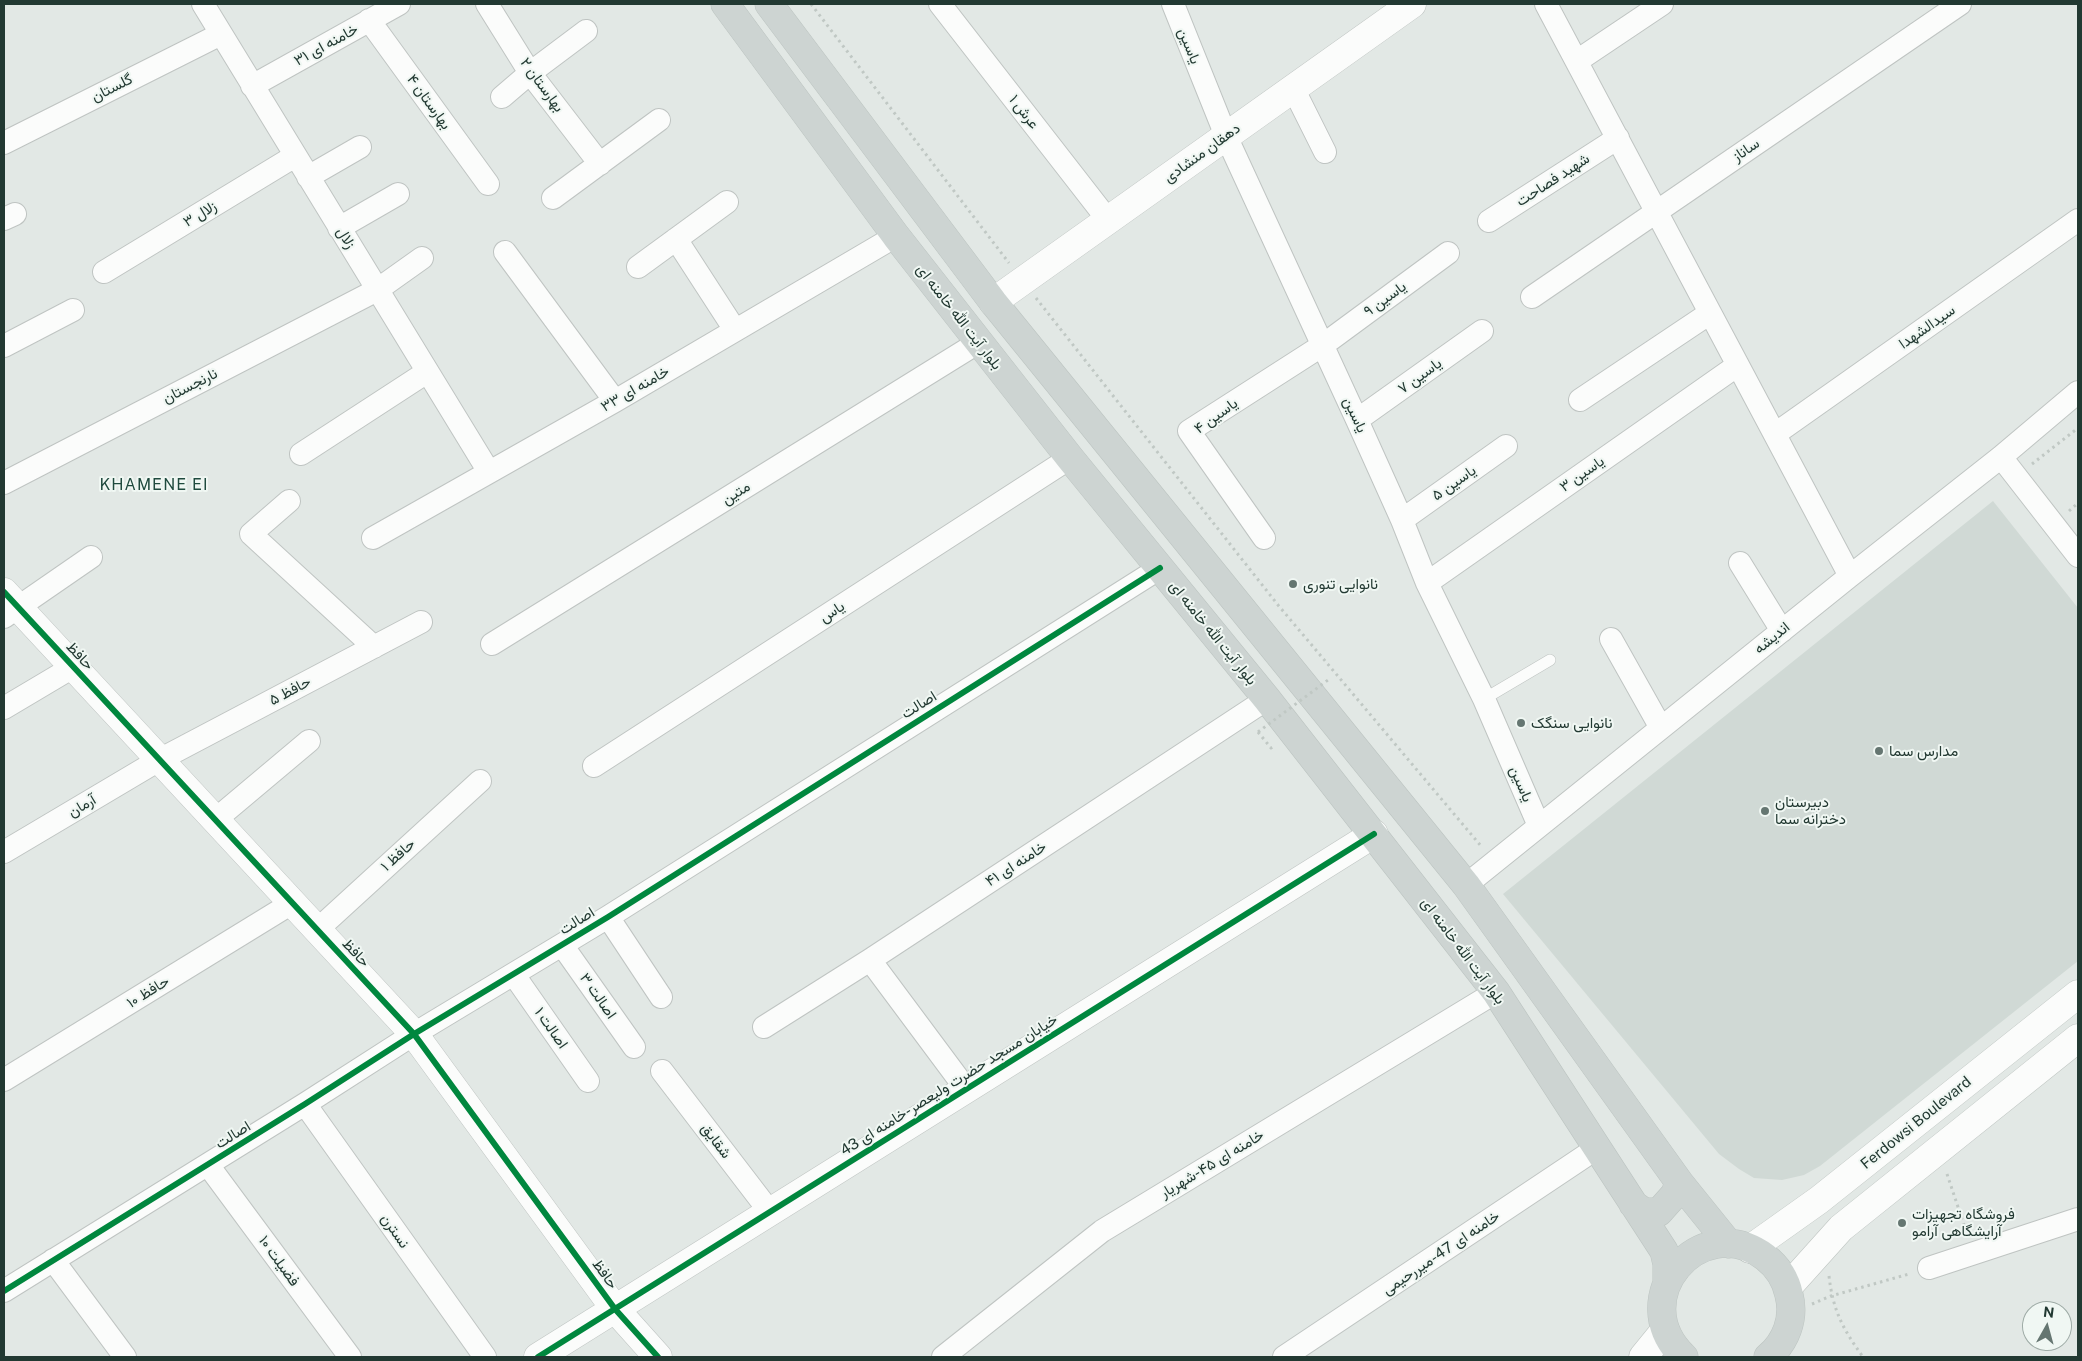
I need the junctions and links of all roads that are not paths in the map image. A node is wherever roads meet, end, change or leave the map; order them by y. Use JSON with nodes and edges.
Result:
{"nodes":[{"id":1,"x":203,"y":4,"type":"edge"},
{"id":2,"x":399,"y":4,"type":"edge"},
{"id":3,"x":487,"y":4,"type":"edge"},
{"id":4,"x":725,"y":4,"type":"edge"},
{"id":5,"x":768,"y":4,"type":"edge"},
{"id":6,"x":940,"y":4,"type":"edge"},
{"id":7,"x":1173,"y":4,"type":"edge"},
{"id":8,"x":1412,"y":4,"type":"edge"},
{"id":9,"x":1546,"y":4,"type":"edge"},
{"id":10,"x":1662,"y":4,"type":"edge"},
{"id":11,"x":1960,"y":4,"type":"edge"},
{"id":12,"x":370,"y":20,"type":"junction"},
{"id":13,"x":586,"y":31,"type":"dead end"},
{"id":14,"x":221,"y":34,"type":"junction"},
{"id":15,"x":1577,"y":61,"type":"junction"},
{"id":16,"x":530,"y":72,"type":"junction"},
{"id":17,"x":252,"y":86,"type":"junction"},
{"id":18,"x":1293,"y":88,"type":"junction"},
{"id":19,"x":502,"y":98,"type":"dead end"},
{"id":20,"x":659,"y":120,"type":"dead end"},
{"id":21,"x":1226,"y":136,"type":"junction"},
{"id":22,"x":1618,"y":138,"type":"junction"},
{"id":23,"x":4,"y":142,"type":"edge"},
{"id":24,"x":360,"y":147,"type":"dead end"},
{"id":25,"x":1325,"y":152,"type":"dead end"},
{"id":26,"x":296,"y":156,"type":"junction"},
{"id":27,"x":600,"y":164,"type":"junction"},
{"id":28,"x":308,"y":177,"type":"junction"},
{"id":29,"x":488,"y":184,"type":"dead end"},
{"id":30,"x":398,"y":194,"type":"dead end"},
{"id":31,"x":553,"y":198,"type":"dead end"},
{"id":32,"x":727,"y":202,"type":"dead end"},
{"id":33,"x":1657,"y":212,"type":"junction"},
{"id":34,"x":1108,"y":220,"type":"junction"},
{"id":35,"x":2078,"y":220,"type":"edge"},
{"id":36,"x":1489,"y":221,"type":"dead end"},
{"id":37,"x":339,"y":228,"type":"junction"},
{"id":38,"x":896,"y":236,"type":"junction"},
{"id":39,"x":676,"y":239,"type":"junction"},
{"id":40,"x":505,"y":252,"type":"dead end"},
{"id":41,"x":1448,"y":253,"type":"dead end"},
{"id":42,"x":422,"y":258,"type":"dead end"},
{"id":43,"x":638,"y":267,"type":"dead end"},
{"id":44,"x":104,"y":272,"type":"dead end"},
{"id":45,"x":377,"y":290,"type":"junction"},
{"id":46,"x":1532,"y":297,"type":"dead end"},
{"id":47,"x":993,"y":302,"type":"junction"},
{"id":48,"x":72,"y":310,"type":"dead end"},
{"id":49,"x":1710,"y":313,"type":"junction"},
{"id":50,"x":735,"y":330,"type":"junction"},
{"id":51,"x":1482,"y":331,"type":"dead end"},
{"id":52,"x":979,"y":342,"type":"junction"},
{"id":53,"x":1323,"y":345,"type":"junction"},
{"id":54,"x":4,"y":346,"type":"edge"},
{"id":55,"x":1738,"y":365,"type":"junction"},
{"id":56,"x":427,"y":372,"type":"junction"},
{"id":57,"x":2078,"y":392,"type":"edge"},
{"id":58,"x":1580,"y":400,"type":"dead end"},
{"id":59,"x":615,"y":402,"type":"junction"},
{"id":60,"x":1357,"y":420,"type":"junction"},
{"id":61,"x":1775,"y":434,"type":"junction"},
{"id":62,"x":1506,"y":446,"type":"dead end"},
{"id":63,"x":301,"y":454,"type":"dead end"},
{"id":64,"x":2001,"y":457,"type":"junction"},
{"id":65,"x":1070,"y":458,"type":"junction"},
{"id":66,"x":489,"y":472,"type":"junction"},
{"id":67,"x":4,"y":483,"type":"edge"},
{"id":68,"x":289,"y":501,"type":"dead end"},
{"id":69,"x":1402,"y":520,"type":"junction"},
{"id":70,"x":373,"y":538,"type":"dead end"},
{"id":71,"x":1264,"y":538,"type":"dead end"},
{"id":72,"x":2078,"y":556,"type":"edge"},
{"id":73,"x":91,"y":557,"type":"dead end"},
{"id":74,"x":1740,"y":563,"type":"dead end"},
{"id":75,"x":1160,"y":568,"type":"junction"},
{"id":76,"x":1850,"y":576,"type":"junction"},
{"id":77,"x":1427,"y":584,"type":"junction"},
{"id":78,"x":9,"y":606,"type":"edge"},
{"id":79,"x":421,"y":622,"type":"dead end"},
{"id":80,"x":1782,"y":631,"type":"junction"},
{"id":81,"x":1611,"y":639,"type":"dead end"},
{"id":82,"x":492,"y":644,"type":"dead end"},
{"id":83,"x":374,"y":647,"type":"junction"},
{"id":84,"x":1550,"y":660,"type":"dead end"},
{"id":85,"x":73,"y":667,"type":"junction"},
{"id":86,"x":1267,"y":699,"type":"junction"},
{"id":87,"x":1484,"y":699,"type":"junction"},
{"id":88,"x":4,"y":708,"type":"edge"},
{"id":89,"x":1661,"y":728,"type":"junction"},
{"id":90,"x":309,"y":741,"type":"dead end"},
{"id":91,"x":160,"y":760,"type":"junction"},
{"id":92,"x":594,"y":766,"type":"dead end"},
{"id":93,"x":480,"y":781,"type":"dead end"},
{"id":94,"x":215,"y":820,"type":"junction"},
{"id":95,"x":1539,"y":826,"type":"junction"},
{"id":96,"x":1374,"y":834,"type":"junction"},
{"id":97,"x":4,"y":852,"type":"edge"},
{"id":98,"x":1466,"y":885,"type":"junction"},
{"id":99,"x":292,"y":903,"type":"junction"},
{"id":100,"x":608,"y":917,"type":"junction"},
{"id":101,"x":316,"y":930,"type":"junction"},
{"id":102,"x":562,"y":945,"type":"junction"},
{"id":103,"x":870,"y":960,"type":"junction"},
{"id":104,"x":514,"y":975,"type":"junction"},
{"id":105,"x":1496,"y":992,"type":"junction"},
{"id":106,"x":2078,"y":994,"type":"edge"},
{"id":107,"x":661,"y":997,"type":"dead end"},
{"id":108,"x":764,"y":1027,"type":"dead end"},
{"id":109,"x":414,"y":1034,"type":"junction"},
{"id":110,"x":2078,"y":1038,"type":"edge"},
{"id":111,"x":634,"y":1047,"type":"dead end"},
{"id":112,"x":662,"y":1071,"type":"dead end"},
{"id":113,"x":4,"y":1080,"type":"edge"},
{"id":114,"x":588,"y":1081,"type":"dead end"},
{"id":115,"x":966,"y":1089,"type":"junction"},
{"id":116,"x":305,"y":1104,"type":"junction"},
{"id":117,"x":1597,"y":1148,"type":"junction"},
{"id":118,"x":208,"y":1165,"type":"junction"},
{"id":119,"x":1678,"y":1182,"type":"junction"},
{"id":120,"x":1633,"y":1204,"type":"junction"},
{"id":121,"x":770,"y":1212,"type":"junction"},
{"id":122,"x":2078,"y":1219,"type":"edge"},
{"id":123,"x":1740,"y":1246,"type":"junction"},
{"id":124,"x":53,"y":1260,"type":"junction"},
{"id":125,"x":1929,"y":1268,"type":"road end"},
{"id":126,"x":1667,"y":1282,"type":"junction"},
{"id":127,"x":4,"y":1291,"type":"edge"},
{"id":128,"x":615,"y":1309,"type":"junction"},
{"id":129,"x":1665,"y":1330,"type":"junction"},
{"id":130,"x":1786,"y":1330,"type":"edge"},
{"id":131,"x":125,"y":1357,"type":"edge"},
{"id":132,"x":350,"y":1357,"type":"edge"},
{"id":133,"x":486,"y":1357,"type":"edge"},
{"id":134,"x":538,"y":1357,"type":"edge"},
{"id":135,"x":658,"y":1357,"type":"edge"},
{"id":136,"x":943,"y":1357,"type":"edge"},
{"id":137,"x":1284,"y":1357,"type":"edge"},
{"id":138,"x":1643,"y":1357,"type":"edge"},
{"id":139,"x":1684,"y":1357,"type":"edge"}],
"edges":[{"from":1,"to":14,"type":"street","name":"زلال"},
{"from":2,"to":12,"type":"street","name":"خامنه ای ۳۱"},
{"from":3,"to":16,"type":"street","name":"بهارستان ۲"},
{"from":4,"to":38,"type":"main road","name":"بلوار آیت الله خامنه ای"},
{"from":5,"to":47,"type":"main road"},
{"from":6,"to":34,"type":"street","name":"عرش ۱"},
{"from":7,"to":21,"type":"street","name":"یاسین"},
{"from":8,"to":18,"type":"street","name":"دهقان منشادی"},
{"from":9,"to":15,"type":"street"},
{"from":10,"to":15,"type":"street"},
{"from":11,"to":33,"type":"street","name":"ساناز"},
{"from":12,"to":17,"type":"street","name":"خامنه ای ۳۱"},
{"from":12,"to":29,"type":"street","name":"بهارستان ۴"},
{"from":13,"to":16,"type":"street"},
{"from":14,"to":17,"type":"street","name":"زلال"},
{"from":14,"to":23,"type":"street","name":"گلستان"},
{"from":15,"to":22,"type":"street"},
{"from":16,"to":19,"type":"street"},
{"from":16,"to":27,"type":"street","name":"بهارستان ۲"},
{"from":17,"to":26,"type":"street","name":"زلال"},
{"from":18,"to":21,"type":"street","name":"دهقان منشادی"},
{"from":18,"to":25,"type":"street"},
{"from":20,"to":27,"type":"street"},
{"from":21,"to":34,"type":"street","name":"دهقان منشادی"},
{"from":21,"to":53,"type":"street","name":"یاسین"},
{"from":22,"to":33,"type":"street"},
{"from":22,"to":36,"type":"street","name":"شهید فصاحت"},
{"from":24,"to":28,"type":"street"},
{"from":26,"to":28,"type":"street","name":"زلال"},
{"from":26,"to":44,"type":"street","name":"۳ زلال"},
{"from":27,"to":31,"type":"street"},
{"from":28,"to":37,"type":"street","name":"زلال"},
{"from":30,"to":37,"type":"street"},
{"from":32,"to":39,"type":"street"},
{"from":33,"to":46,"type":"street","name":"ساناز"},
{"from":33,"to":49,"type":"street"},
{"from":34,"to":47,"type":"street","name":"دهقان منشادی"},
{"from":35,"to":61,"type":"street","name":"سیدالشهدا"},
{"from":37,"to":45,"type":"street","name":"زلال"},
{"from":38,"to":50,"type":"street","name":"خامنه ای ۳۳"},
{"from":38,"to":52,"type":"main road","name":"بلوار آیت الله خامنه ای"},
{"from":39,"to":43,"type":"street"},
{"from":39,"to":50,"type":"street"},
{"from":40,"to":59,"type":"street"},
{"from":41,"to":53,"type":"street","name":"یاسین ۹"},
{"from":42,"to":45,"type":"street","name":"نارنجستان"},
{"from":45,"to":56,"type":"street","name":"زلال"},
{"from":45,"to":67,"type":"street","name":"نارنجستان"},
{"from":47,"to":98,"type":"main road"},
{"from":48,"to":54,"type":"street"},
{"from":49,"to":55,"type":"street"},
{"from":49,"to":58,"type":"street"},
{"from":50,"to":59,"type":"street","name":"خامنه ای ۳۳"},
{"from":51,"to":60,"type":"street","name":"یاسین ۷"},
{"from":52,"to":65,"type":"main road","name":"بلوار آیت الله خامنه ای"},
{"from":52,"to":82,"type":"street","name":"متین"},
{"from":53,"to":60,"type":"street","name":"یاسین"},
{"from":53,"to":71,"type":"street","name":"یاسین ۴"},
{"from":55,"to":61,"type":"street"},
{"from":55,"to":77,"type":"street","name":"یاسین ۳"},
{"from":56,"to":63,"type":"street"},
{"from":56,"to":66,"type":"street","name":"زلال"},
{"from":57,"to":64,"type":"street","name":"اندیشه"},
{"from":59,"to":66,"type":"street","name":"خامنه ای ۳۳"},
{"from":60,"to":69,"type":"street","name":"یاسین"},
{"from":61,"to":76,"type":"street"},
{"from":62,"to":69,"type":"street","name":"یاسین ۵"},
{"from":64,"to":72,"type":"street"},
{"from":64,"to":76,"type":"street","name":"اندیشه"},
{"from":65,"to":75,"type":"main road","name":"بلوار آیت الله خامنه ای"},
{"from":65,"to":92,"type":"street","name":"یاس"},
{"from":66,"to":70,"type":"street","name":"خامنه ای ۳۳"},
{"from":68,"to":83,"type":"street"},
{"from":69,"to":77,"type":"street","name":"یاسین"},
{"from":73,"to":78,"type":"street"},
{"from":74,"to":80,"type":"street"},
{"from":75,"to":86,"type":"main road","name":"بلوار آیت الله خامنه ای"},
{"from":75,"to":100,"type":"street","name":"اصالت"},
{"from":76,"to":80,"type":"street","name":"اندیشه"},
{"from":77,"to":87,"type":"street","name":"یاسین"},
{"from":78,"to":85,"type":"street","name":"حافظ"},
{"from":79,"to":83,"type":"street","name":"حافظ ۵"},
{"from":80,"to":89,"type":"street","name":"اندیشه"},
{"from":81,"to":89,"type":"street"},
{"from":83,"to":91,"type":"street","name":"حافظ ۵"},
{"from":84,"to":87,"type":"lane"},
{"from":85,"to":88,"type":"street"},
{"from":85,"to":91,"type":"street","name":"حافظ"},
{"from":86,"to":96,"type":"main road","name":"بلوار آیت الله خامنه ای"},
{"from":86,"to":103,"type":"street","name":"خامنه ای ۴۱"},
{"from":87,"to":95,"type":"street","name":"یاسین"},
{"from":89,"to":95,"type":"street","name":"اندیشه"},
{"from":90,"to":94,"type":"street"},
{"from":91,"to":94,"type":"street","name":"حافظ"},
{"from":91,"to":97,"type":"street","name":"آرمان"},
{"from":93,"to":101,"type":"street","name":"حافظ ۱"},
{"from":94,"to":99,"type":"street","name":"حافظ"},
{"from":95,"to":98,"type":"street","name":"اندیشه"},
{"from":96,"to":105,"type":"main road","name":"بلوار آیت الله خامنه ای"},
{"from":96,"to":115,"type":"street","name":"خیابان مسجد حضرت ولیعصر-خامنه ای 43"},
{"from":98,"to":119,"type":"main road"},
{"from":99,"to":101,"type":"street","name":"حافظ"},
{"from":99,"to":113,"type":"street","name":"حافظ ۱۰"},
{"from":100,"to":102,"type":"street","name":"اصالت"},
{"from":100,"to":107,"type":"street"},
{"from":101,"to":109,"type":"street","name":"حافظ"},
{"from":102,"to":104,"type":"street","name":"اصالت"},
{"from":102,"to":111,"type":"street","name":"اصالت ۳"},
{"from":103,"to":108,"type":"street","name":"خامنه ای ۴۱"},
{"from":103,"to":115,"type":"street"},
{"from":104,"to":109,"type":"street","name":"اصالت"},
{"from":104,"to":114,"type":"street","name":"اصالت ۱"},
{"from":105,"to":117,"type":"main road","name":"بلوار آیت الله خامنه ای"},
{"from":105,"to":136,"type":"street","name":"خامنه ای ۴۵-شهریار"},
{"from":106,"to":123,"type":"street","name":"Ferdowsi Boulevard"},
{"from":109,"to":116,"type":"street","name":"اصالت"},
{"from":109,"to":128,"type":"street","name":"حافظ"},
{"from":110,"to":130,"type":"street"},
{"from":112,"to":121,"type":"street","name":"شقایق"},
{"from":115,"to":121,"type":"street","name":"خیابان مسجد حضرت ولیعصر-خامنه ای 43"},
{"from":116,"to":118,"type":"street","name":"اصالت"},
{"from":116,"to":133,"type":"street","name":"نسترن"},
{"from":117,"to":120,"type":"main road","name":"بلوار آیت الله خامنه ای"},
{"from":117,"to":137,"type":"street","name":"خامنه ای 47-میررحیمی"},
{"from":118,"to":124,"type":"street","name":"اصالت"},
{"from":118,"to":132,"type":"street","name":"فضیلت ۱۰"},
{"from":119,"to":120,"type":"main road"},
{"from":119,"to":123,"type":"main road"},
{"from":120,"to":126,"type":"main road","name":"بلوار آیت الله خامنه ای"},
{"from":121,"to":128,"type":"street","name":"خیابان مسجد حضرت ولیعصر-خامنه ای 43"},
{"from":122,"to":125,"type":"street"},
{"from":123,"to":126,"type":"main road"},
{"from":123,"to":130,"type":"main road"},
{"from":124,"to":127,"type":"street","name":"اصالت"},
{"from":124,"to":131,"type":"street"},
{"from":126,"to":129,"type":"main road"},
{"from":128,"to":134,"type":"street","name":"خیابان مسجد حضرت ولیعصر-خامنه ای 43"},
{"from":128,"to":135,"type":"street","name":"حافظ"},
{"from":129,"to":138,"type":"street"},
{"from":129,"to":139,"type":"main road"}]}
